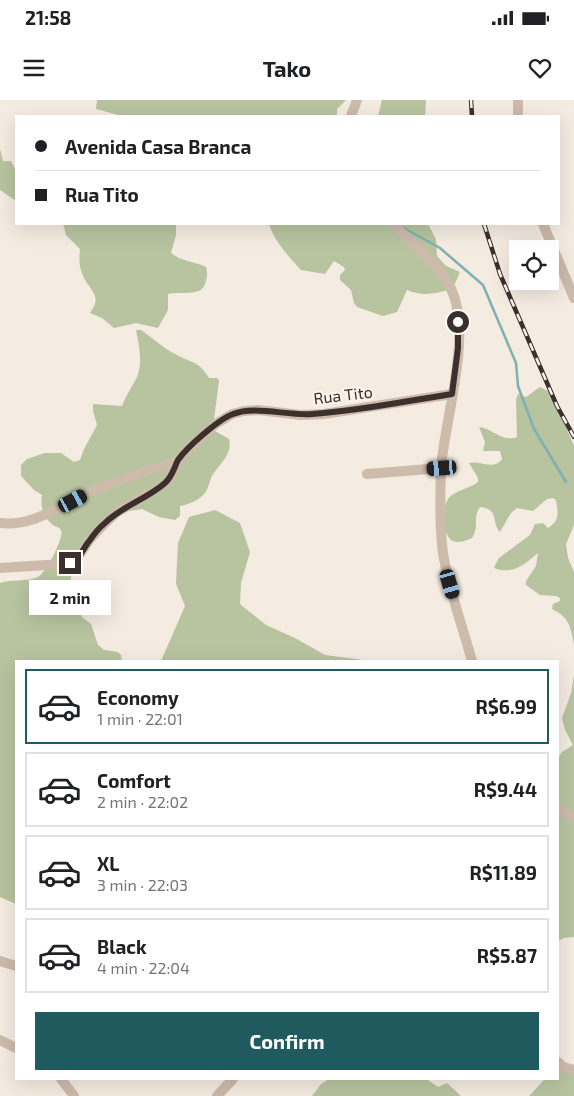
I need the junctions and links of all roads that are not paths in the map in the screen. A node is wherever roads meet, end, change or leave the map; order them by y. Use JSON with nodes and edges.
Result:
{"nodes":[{"id":1,"x":357,"y":100,"type":"edge"},
{"id":2,"x":518,"y":100,"type":"edge"},
{"id":3,"x":351,"y":115,"type":"edge"},
{"id":4,"x":518,"y":115,"type":"edge"},
{"id":5,"x":395,"y":225,"type":"edge"},
{"id":6,"x":543,"y":225,"type":"edge"},
{"id":7,"x":574,"y":298,"type":"edge"},
{"id":8,"x":452,"y":394,"type":"junction"},
{"id":9,"x":178,"y":461,"type":"junction"},
{"id":10,"x":442,"y":468,"type":"junction"},
{"id":11,"x":367,"y":474,"type":"dead end"},
{"id":12,"x":0,"y":523,"type":"edge"},
{"id":13,"x":0,"y":568,"type":"edge"},
{"id":14,"x":472,"y":660,"type":"edge"},
{"id":15,"x":559,"y":808,"type":"edge"},
{"id":16,"x":574,"y":818,"type":"edge"},
{"id":17,"x":0,"y":961,"type":"edge"},
{"id":18,"x":15,"y":966,"type":"edge"},
{"id":19,"x":0,"y":1040,"type":"edge"},
{"id":20,"x":15,"y":1048,"type":"edge"},
{"id":21,"x":560,"y":1065,"type":"edge"},
{"id":22,"x":574,"y":1070,"type":"edge"},
{"id":23,"x":63,"y":1080,"type":"edge"},
{"id":24,"x":232,"y":1080,"type":"edge"},
{"id":25,"x":74,"y":1096,"type":"edge"},
{"id":26,"x":217,"y":1096,"type":"edge"}],
"edges":[{"from":1,"to":3,"type":"street"},
{"from":2,"to":4,"type":"street"},
{"from":5,"to":8,"type":"street"},
{"from":6,"to":7,"type":"street"},
{"from":8,"to":9,"type":"street","name":"Rua Tito"},
{"from":8,"to":10,"type":"street"},
{"from":9,"to":12,"type":"street"},
{"from":9,"to":13,"type":"street","name":"Rua Tito"},
{"from":10,"to":11,"type":"street"},
{"from":10,"to":14,"type":"street"},
{"from":15,"to":16,"type":"street"},
{"from":17,"to":18,"type":"street"},
{"from":19,"to":20,"type":"street"},
{"from":21,"to":22,"type":"street"},
{"from":23,"to":25,"type":"street"},
{"from":24,"to":26,"type":"street"}]}
